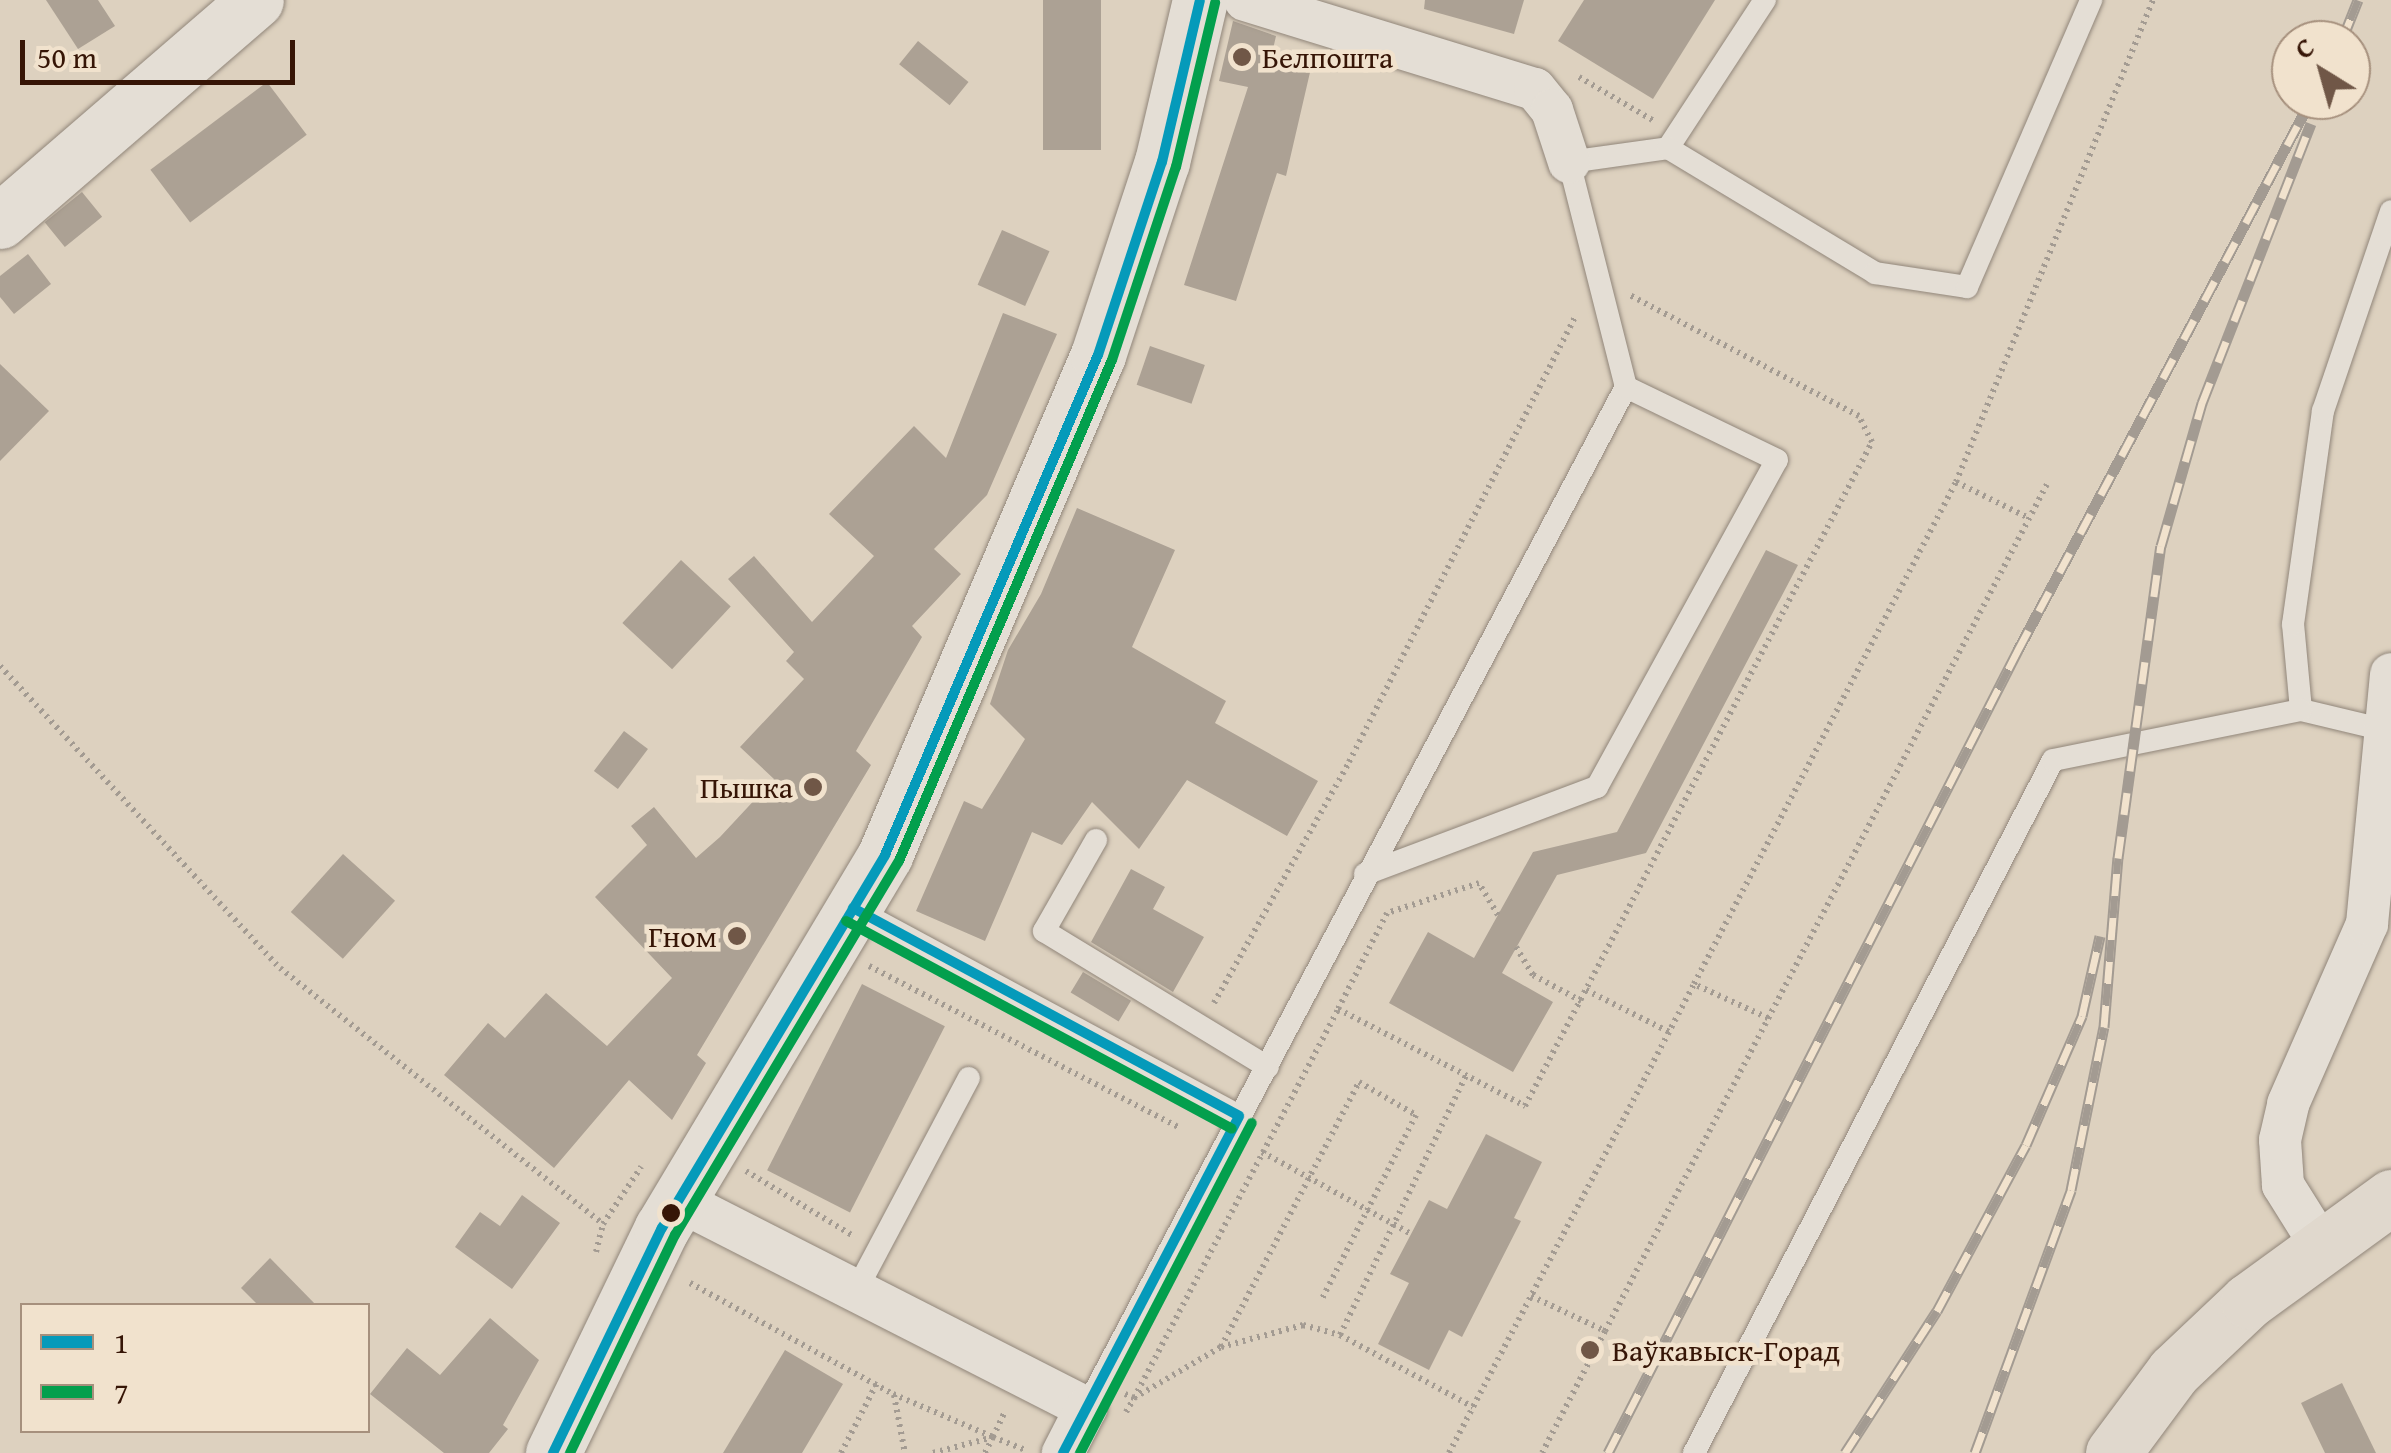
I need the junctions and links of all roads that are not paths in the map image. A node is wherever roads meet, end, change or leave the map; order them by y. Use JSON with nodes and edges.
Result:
{"nodes":[{"id":1,"x":256,"y":0,"type":"edge"},
{"id":2,"x":1200,"y":0,"type":"edge"},
{"id":3,"x":1245,"y":0,"type":"edge"},
{"id":4,"x":1765,"y":0,"type":"edge"},
{"id":5,"x":2090,"y":0,"type":"edge"},
{"id":6,"x":1668,"y":148,"type":"junction"},
{"id":7,"x":1570,"y":162,"type":"junction"},
{"id":8,"x":2391,"y":211,"type":"edge"},
{"id":9,"x":0,"y":221,"type":"edge"},
{"id":10,"x":1626,"y":387,"type":"junction"},
{"id":11,"x":2391,"y":674,"type":"edge"},
{"id":12,"x":2301,"y":710,"type":"junction"},
{"id":13,"x":2385,"y":730,"type":"junction"},
{"id":14,"x":1096,"y":840,"type":"dead end"},
{"id":15,"x":1365,"y":874,"type":"junction"},
{"id":16,"x":853,"y":908,"type":"junction"},
{"id":17,"x":1268,"y":1067,"type":"junction"},
{"id":18,"x":969,"y":1078,"type":"dead end"},
{"id":19,"x":1239,"y":1116,"type":"junction"},
{"id":20,"x":663,"y":1178,"type":"junction"},
{"id":21,"x":2391,"y":1197,"type":"edge"},
{"id":22,"x":2320,"y":1244,"type":"junction"},
{"id":23,"x":856,"y":1291,"type":"junction"},
{"id":24,"x":1086,"y":1408,"type":"junction"},
{"id":25,"x":554,"y":1453,"type":"edge"},
{"id":26,"x":1063,"y":1453,"type":"edge"},
{"id":27,"x":1694,"y":1453,"type":"edge"},
{"id":28,"x":2112,"y":1453,"type":"edge"}],
"edges":[{"from":1,"to":9,"type":"main road"},
{"from":2,"to":16,"type":"main road"},
{"from":3,"to":7,"type":"street"},
{"from":4,"to":6,"type":"lane"},
{"from":5,"to":6,"type":"lane"},
{"from":6,"to":7,"type":"lane"},
{"from":7,"to":10,"type":"lane"},
{"from":8,"to":12,"type":"lane"},
{"from":10,"to":15,"type":"lane"},
{"from":10,"to":15,"type":"lane"},
{"from":11,"to":13,"type":"street"},
{"from":12,"to":13,"type":"lane"},
{"from":12,"to":27,"type":"lane"},
{"from":13,"to":22,"type":"street"},
{"from":14,"to":17,"type":"lane"},
{"from":15,"to":17,"type":"lane"},
{"from":16,"to":19,"type":"lane"},
{"from":16,"to":20,"type":"main road"},
{"from":17,"to":19,"type":"lane"},
{"from":18,"to":23,"type":"lane"},
{"from":19,"to":24,"type":"lane"},
{"from":20,"to":23,"type":"street"},
{"from":20,"to":25,"type":"main road"},
{"from":21,"to":22,"type":"main road"},
{"from":22,"to":28,"type":"main road"},
{"from":23,"to":24,"type":"street"},
{"from":24,"to":26,"type":"street"}]}
